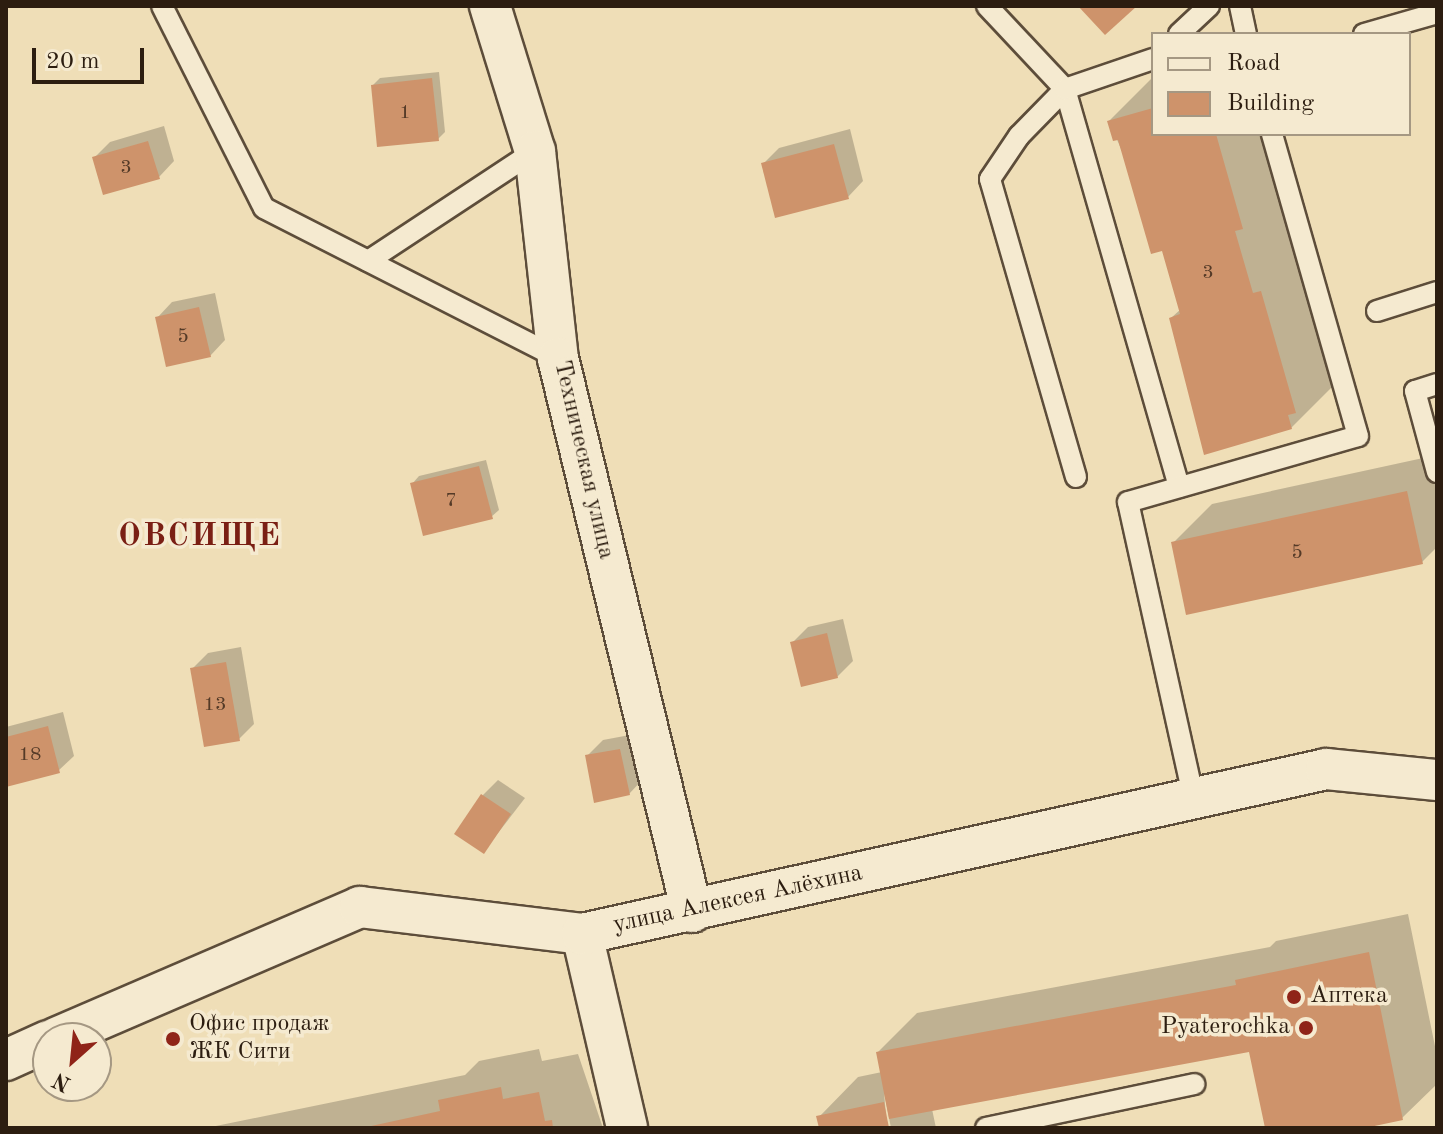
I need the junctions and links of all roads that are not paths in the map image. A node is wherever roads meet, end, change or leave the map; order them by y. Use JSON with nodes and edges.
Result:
{"nodes":[{"id":1,"x":162,"y":6,"type":"edge"},
{"id":2,"x":490,"y":6,"type":"edge"},
{"id":3,"x":987,"y":6,"type":"edge"},
{"id":4,"x":1209,"y":6,"type":"edge"},
{"id":5,"x":1240,"y":6,"type":"edge"},
{"id":6,"x":1437,"y":13,"type":"edge"},
{"id":7,"x":1181,"y":32,"type":"edge"},
{"id":8,"x":1246,"y":32,"type":"edge"},
{"id":9,"x":1371,"y":32,"type":"edge"},
{"id":10,"x":1151,"y":60,"type":"edge"},
{"id":11,"x":1065,"y":89,"type":"junction"},
{"id":12,"x":1273,"y":136,"type":"edge"},
{"id":13,"x":535,"y":151,"type":"junction"},
{"id":14,"x":368,"y":261,"type":"junction"},
{"id":15,"x":1437,"y":292,"type":"edge"},
{"id":16,"x":1377,"y":311,"type":"dead end"},
{"id":17,"x":558,"y":358,"type":"junction"},
{"id":18,"x":1437,"y":384,"type":"edge"},
{"id":19,"x":1437,"y":472,"type":"edge"},
{"id":20,"x":1076,"y":477,"type":"dead end"},
{"id":21,"x":1179,"y":487,"type":"junction"},
{"id":22,"x":1437,"y":780,"type":"edge"},
{"id":23,"x":1193,"y":795,"type":"junction"},
{"id":24,"x":692,"y":912,"type":"junction"},
{"id":25,"x":582,"y":934,"type":"junction"},
{"id":26,"x":93,"y":1022,"type":"edge"},
{"id":27,"x":32,"y":1048,"type":"edge"},
{"id":28,"x":6,"y":1060,"type":"edge"},
{"id":29,"x":1194,"y":1084,"type":"dead end"},
{"id":30,"x":627,"y":1128,"type":"edge"},
{"id":31,"x":986,"y":1128,"type":"edge"}],
"edges":[{"from":1,"to":14,"type":"lane"},
{"from":2,"to":13,"type":"street","name":"Техническая улица"},
{"from":3,"to":11,"type":"lane"},
{"from":4,"to":7,"type":"lane"},
{"from":5,"to":8,"type":"lane"},
{"from":6,"to":9,"type":"lane"},
{"from":10,"to":11,"type":"lane"},
{"from":11,"to":20,"type":"lane"},
{"from":11,"to":21,"type":"lane"},
{"from":12,"to":21,"type":"lane"},
{"from":13,"to":14,"type":"lane"},
{"from":13,"to":17,"type":"street","name":"Техническая улица"},
{"from":14,"to":17,"type":"lane"},
{"from":15,"to":16,"type":"lane"},
{"from":17,"to":24,"type":"street","name":"Техническая улица"},
{"from":18,"to":19,"type":"lane"},
{"from":21,"to":23,"type":"lane"},
{"from":22,"to":23,"type":"street","name":"улица Алексея Алёхина"},
{"from":23,"to":24,"type":"street","name":"улица Алексея Алёхина"},
{"from":24,"to":25,"type":"street","name":"улица Алексея Алёхина"},
{"from":25,"to":26,"type":"street","name":"улица Алексея Алёхина"},
{"from":25,"to":30,"type":"street"},
{"from":27,"to":28,"type":"street"},
{"from":29,"to":31,"type":"lane"}]}
